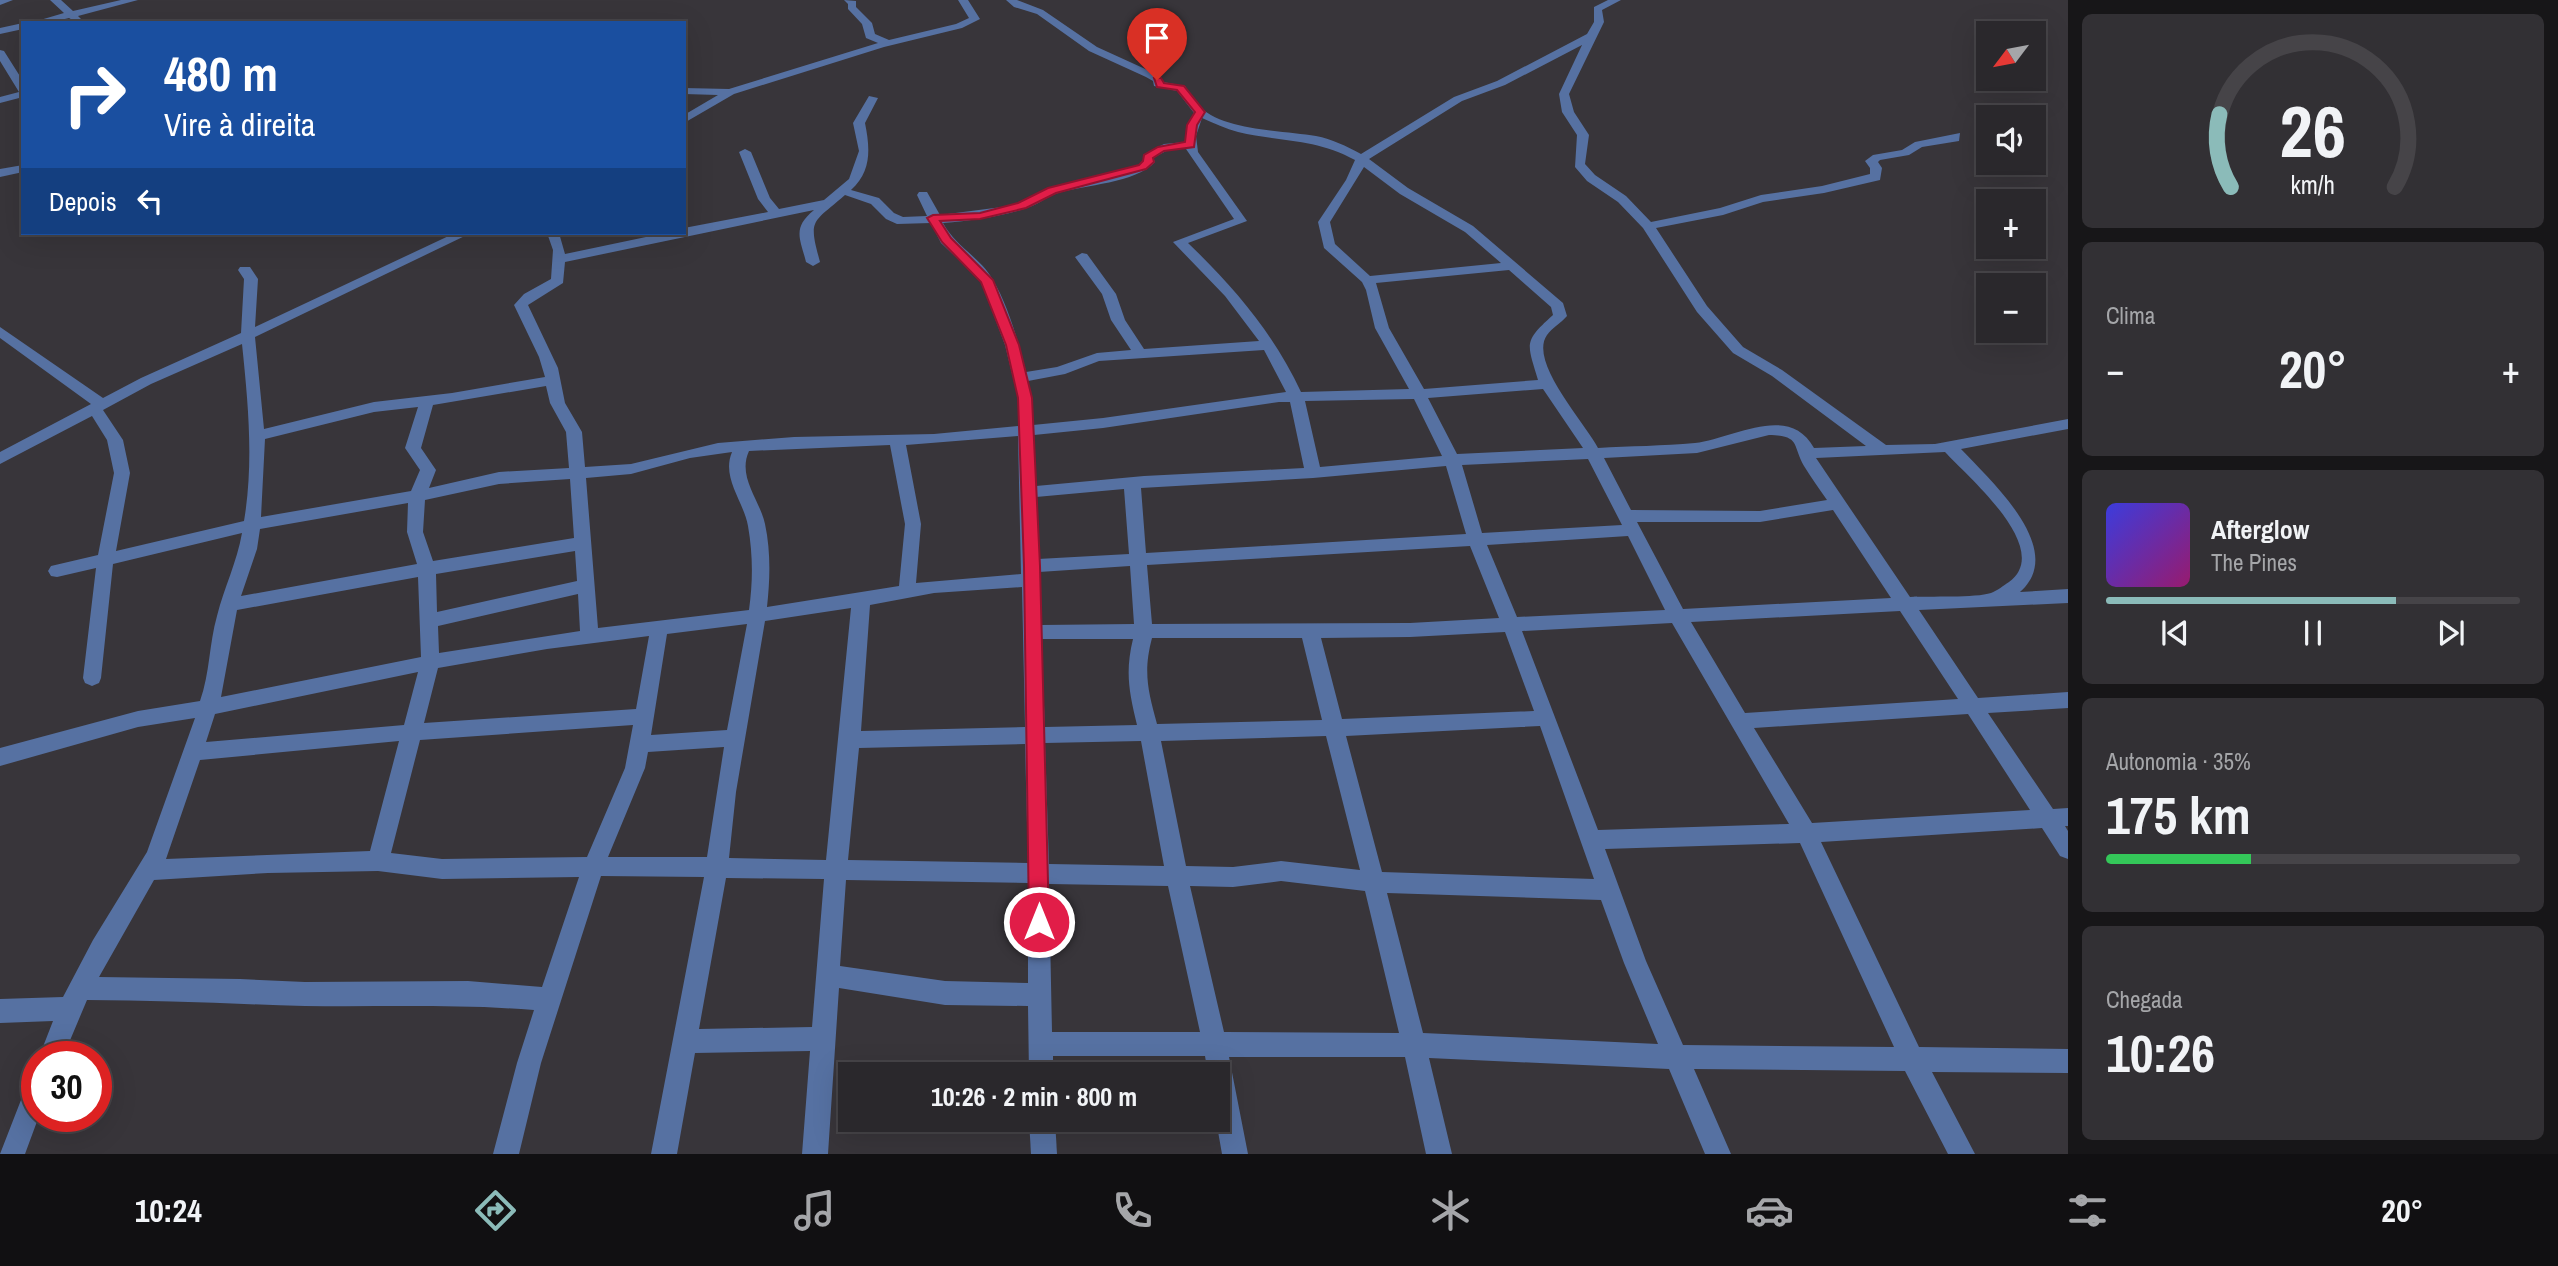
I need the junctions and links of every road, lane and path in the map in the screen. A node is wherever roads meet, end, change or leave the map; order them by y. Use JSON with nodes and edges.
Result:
{"nodes":[{"id":1,"x":8,"y":0,"type":"edge"},
{"id":2,"x":55,"y":0,"type":"edge"},
{"id":3,"x":131,"y":0,"type":"edge"},
{"id":4,"x":849,"y":0,"type":"edge"},
{"id":5,"x":963,"y":0,"type":"edge"},
{"id":6,"x":1012,"y":0,"type":"edge"},
{"id":7,"x":1616,"y":0,"type":"edge"},
{"id":8,"x":0,"y":2,"type":"edge"},
{"id":9,"x":71,"y":14,"type":"junction"},
{"id":10,"x":43,"y":21,"type":"edge"},
{"id":11,"x":78,"y":21,"type":"edge"},
{"id":12,"x":21,"y":26,"type":"edge"},
{"id":13,"x":0,"y":31,"type":"edge"},
{"id":14,"x":1591,"y":36,"type":"junction"},
{"id":15,"x":888,"y":43,"type":"junction"},
{"id":16,"x":4,"y":58,"type":"edge"},
{"id":17,"x":21,"y":88,"type":"edge"},
{"id":18,"x":686,"y":91,"type":"edge"},
{"id":19,"x":730,"y":92,"type":"junction"},
{"id":20,"x":21,"y":93,"type":"edge"},
{"id":21,"x":873,"y":98,"type":"dead end"},
{"id":22,"x":0,"y":100,"type":"edge"},
{"id":23,"x":1200,"y":112,"type":"junction"},
{"id":24,"x":686,"y":119,"type":"edge"},
{"id":25,"x":1956,"y":135,"type":"dead end"},
{"id":26,"x":1190,"y":145,"type":"junction"},
{"id":27,"x":746,"y":152,"type":"dead end"},
{"id":28,"x":1361,"y":159,"type":"junction"},
{"id":29,"x":21,"y":168,"type":"edge"},
{"id":30,"x":0,"y":173,"type":"edge"},
{"id":31,"x":843,"y":191,"type":"junction"},
{"id":32,"x":923,"y":195,"type":"dead end"},
{"id":33,"x":824,"y":204,"type":"junction"},
{"id":34,"x":776,"y":214,"type":"junction"},
{"id":35,"x":933,"y":218,"type":"junction"},
{"id":36,"x":1648,"y":226,"type":"junction"},
{"id":37,"x":686,"y":232,"type":"edge"},
{"id":38,"x":461,"y":235,"type":"edge"},
{"id":39,"x":554,"y":235,"type":"edge"},
{"id":40,"x":674,"y":235,"type":"edge"},
{"id":41,"x":1082,"y":257,"type":"dead end"},
{"id":42,"x":560,"y":259,"type":"junction"},
{"id":43,"x":813,"y":262,"type":"dead end"},
{"id":44,"x":1512,"y":266,"type":"junction"},
{"id":45,"x":245,"y":270,"type":"dead end"},
{"id":46,"x":1367,"y":280,"type":"junction"},
{"id":47,"x":0,"y":331,"type":"edge"},
{"id":48,"x":248,"y":335,"type":"junction"},
{"id":49,"x":1269,"y":345,"type":"junction"},
{"id":50,"x":1141,"y":355,"type":"junction"},
{"id":51,"x":1020,"y":378,"type":"junction"},
{"id":52,"x":552,"y":380,"type":"junction"},
{"id":53,"x":1547,"y":384,"type":"junction"},
{"id":54,"x":1419,"y":394,"type":"junction"},
{"id":55,"x":1296,"y":396,"type":"junction"},
{"id":56,"x":427,"y":401,"type":"junction"},
{"id":57,"x":97,"y":406,"type":"junction"},
{"id":58,"x":2068,"y":424,"type":"edge"},
{"id":59,"x":1027,"y":432,"type":"junction"},
{"id":60,"x":257,"y":436,"type":"junction"},
{"id":61,"x":897,"y":441,"type":"junction"},
{"id":62,"x":743,"y":446,"type":"junction"},
{"id":63,"x":1948,"y":446,"type":"junction"},
{"id":64,"x":1882,"y":450,"type":"junction"},
{"id":65,"x":1593,"y":453,"type":"junction"},
{"id":66,"x":1808,"y":453,"type":"junction"},
{"id":67,"x":0,"y":460,"type":"edge"},
{"id":68,"x":1452,"y":460,"type":"junction"},
{"id":69,"x":577,"y":472,"type":"junction"},
{"id":70,"x":1313,"y":473,"type":"junction"},
{"id":71,"x":1132,"y":483,"type":"junction"},
{"id":72,"x":1030,"y":492,"type":"junction"},
{"id":73,"x":417,"y":496,"type":"junction"},
{"id":74,"x":1838,"y":503,"type":"junction"},
{"id":75,"x":1629,"y":523,"type":"junction"},
{"id":76,"x":251,"y":525,"type":"junction"},
{"id":77,"x":1476,"y":538,"type":"junction"},
{"id":78,"x":584,"y":543,"type":"junction"},
{"id":79,"x":1140,"y":559,"type":"junction"},
{"id":80,"x":105,"y":561,"type":"junction"},
{"id":81,"x":427,"y":569,"type":"junction"},
{"id":82,"x":57,"y":571,"type":"dead end"},
{"id":83,"x":1032,"y":573,"type":"junction"},
{"id":84,"x":586,"y":586,"type":"junction"},
{"id":85,"x":907,"y":590,"type":"junction"},
{"id":86,"x":2068,"y":596,"type":"edge"},
{"id":87,"x":1996,"y":599,"type":"junction"},
{"id":88,"x":861,"y":601,"type":"junction"},
{"id":89,"x":1907,"y":603,"type":"junction"},
{"id":90,"x":229,"y":605,"type":"junction"},
{"id":91,"x":758,"y":617,"type":"junction"},
{"id":92,"x":1678,"y":617,"type":"junction"},
{"id":93,"x":429,"y":621,"type":"junction"},
{"id":94,"x":1511,"y":625,"type":"junction"},
{"id":95,"x":659,"y":629,"type":"junction"},
{"id":96,"x":1310,"y":631,"type":"junction"},
{"id":97,"x":1033,"y":632,"type":"junction"},
{"id":98,"x":1144,"y":632,"type":"junction"},
{"id":99,"x":590,"y":636,"type":"junction"},
{"id":100,"x":429,"y":662,"type":"junction"},
{"id":101,"x":92,"y":678,"type":"dead end"},
{"id":102,"x":2068,"y":700,"type":"edge"},
{"id":103,"x":1974,"y":707,"type":"junction"},
{"id":104,"x":207,"y":708,"type":"junction"},
{"id":105,"x":646,"y":716,"type":"junction"},
{"id":106,"x":1547,"y":718,"type":"junction"},
{"id":107,"x":1741,"y":720,"type":"junction"},
{"id":108,"x":1334,"y":728,"type":"junction"},
{"id":109,"x":1149,"y":731,"type":"junction"},
{"id":110,"x":414,"y":732,"type":"junction"},
{"id":111,"x":1035,"y":734,"type":"junction"},
{"id":112,"x":736,"y":738,"type":"junction"},
{"id":113,"x":850,"y":740,"type":"junction"},
{"id":114,"x":639,"y":744,"type":"junction"},
{"id":115,"x":194,"y":752,"type":"junction"},
{"id":116,"x":0,"y":757,"type":"edge"},
{"id":117,"x":2058,"y":818,"type":"edge"},
{"id":118,"x":1807,"y":833,"type":"junction"},
{"id":119,"x":1591,"y":840,"type":"junction"},
{"id":120,"x":2068,"y":849,"type":"edge"},
{"id":121,"x":378,"y":861,"type":"junction"},
{"id":122,"x":717,"y":867,"type":"junction"},
{"id":123,"x":593,"y":868,"type":"junction"},
{"id":124,"x":836,"y":869,"type":"junction"},
{"id":125,"x":148,"y":870,"type":"junction"},
{"id":126,"x":1038,"y":873,"type":"junction"},
{"id":127,"x":1178,"y":875,"type":"junction"},
{"id":128,"x":1372,"y":882,"type":"junction"},
{"id":129,"x":1609,"y":890,"type":"junction"},
{"id":130,"x":828,"y":975,"type":"junction"},
{"id":131,"x":1039,"y":995,"type":"junction"},
{"id":132,"x":75,"y":999,"type":"junction"},
{"id":133,"x":549,"y":999,"type":"junction"},
{"id":134,"x":0,"y":1011,"type":"edge"},
{"id":135,"x":824,"y":1039,"type":"junction"},
{"id":136,"x":58,"y":1041,"type":"edge"},
{"id":137,"x":685,"y":1041,"type":"junction"},
{"id":138,"x":1040,"y":1044,"type":"junction"},
{"id":139,"x":1215,"y":1045,"type":"junction"},
{"id":140,"x":1415,"y":1045,"type":"junction"},
{"id":141,"x":1675,"y":1057,"type":"junction"},
{"id":142,"x":1912,"y":1058,"type":"junction"},
{"id":143,"x":2068,"y":1061,"type":"edge"},
{"id":144,"x":1041,"y":1062,"type":"edge"},
{"id":145,"x":21,"y":1131,"type":"edge"},
{"id":146,"x":1043,"y":1132,"type":"edge"},
{"id":147,"x":12,"y":1154,"type":"edge"},
{"id":148,"x":506,"y":1154,"type":"edge"},
{"id":149,"x":664,"y":1154,"type":"edge"},
{"id":150,"x":816,"y":1154,"type":"edge"},
{"id":151,"x":1044,"y":1154,"type":"edge"},
{"id":152,"x":1235,"y":1154,"type":"edge"},
{"id":153,"x":1439,"y":1154,"type":"edge"},
{"id":154,"x":1718,"y":1154,"type":"edge"},
{"id":155,"x":1962,"y":1154,"type":"edge"}],
"edges":[{"from":1,"to":8,"type":"street"},
{"from":2,"to":9,"type":"street"},
{"from":3,"to":9,"type":"street"},
{"from":4,"to":15,"type":"street"},
{"from":5,"to":15,"type":"street"},
{"from":6,"to":23,"type":"street"},
{"from":7,"to":14,"type":"street"},
{"from":9,"to":10,"type":"street"},
{"from":9,"to":11,"type":"street"},
{"from":12,"to":13,"type":"street"},
{"from":14,"to":28,"type":"street"},
{"from":14,"to":36,"type":"street"},
{"from":15,"to":19,"type":"street"},
{"from":16,"to":17,"type":"street"},
{"from":18,"to":19,"type":"street"},
{"from":19,"to":24,"type":"street"},
{"from":20,"to":22,"type":"street"},
{"from":21,"to":31,"type":"street"},
{"from":23,"to":26,"type":"street"},
{"from":23,"to":28,"type":"street"},
{"from":25,"to":36,"type":"street"},
{"from":26,"to":35,"type":"street"},
{"from":26,"to":49,"type":"street"},
{"from":27,"to":34,"type":"street"},
{"from":28,"to":44,"type":"street"},
{"from":28,"to":46,"type":"street"},
{"from":29,"to":30,"type":"street"},
{"from":31,"to":33,"type":"street"},
{"from":31,"to":35,"type":"street"},
{"from":32,"to":35,"type":"street"},
{"from":33,"to":34,"type":"street"},
{"from":33,"to":43,"type":"street"},
{"from":34,"to":37,"type":"street"},
{"from":35,"to":51,"type":"street"},
{"from":36,"to":64,"type":"street"},
{"from":38,"to":48,"type":"street"},
{"from":39,"to":42,"type":"street"},
{"from":40,"to":42,"type":"street"},
{"from":41,"to":50,"type":"street"},
{"from":42,"to":52,"type":"street"},
{"from":44,"to":46,"type":"street"},
{"from":44,"to":53,"type":"street"},
{"from":45,"to":48,"type":"street"},
{"from":46,"to":54,"type":"street"},
{"from":47,"to":57,"type":"street"},
{"from":48,"to":57,"type":"street"},
{"from":48,"to":60,"type":"street"},
{"from":49,"to":50,"type":"street"},
{"from":49,"to":55,"type":"street"},
{"from":50,"to":51,"type":"street"},
{"from":51,"to":59,"type":"street"},
{"from":52,"to":56,"type":"street"},
{"from":52,"to":69,"type":"street"},
{"from":53,"to":54,"type":"street"},
{"from":53,"to":65,"type":"street"},
{"from":54,"to":55,"type":"street"},
{"from":54,"to":68,"type":"street"},
{"from":55,"to":59,"type":"street"},
{"from":55,"to":70,"type":"street"},
{"from":56,"to":60,"type":"street"},
{"from":56,"to":73,"type":"street"},
{"from":57,"to":67,"type":"street"},
{"from":57,"to":80,"type":"street"},
{"from":58,"to":63,"type":"street"},
{"from":59,"to":61,"type":"street"},
{"from":59,"to":72,"type":"street"},
{"from":60,"to":76,"type":"street"},
{"from":61,"to":62,"type":"street"},
{"from":61,"to":85,"type":"street"},
{"from":62,"to":69,"type":"street"},
{"from":62,"to":91,"type":"street"},
{"from":63,"to":64,"type":"street"},
{"from":63,"to":87,"type":"street"},
{"from":64,"to":66,"type":"street"},
{"from":65,"to":66,"type":"street"},
{"from":65,"to":68,"type":"street"},
{"from":65,"to":75,"type":"street"},
{"from":66,"to":74,"type":"street"},
{"from":68,"to":70,"type":"street"},
{"from":68,"to":77,"type":"street"},
{"from":69,"to":73,"type":"street"},
{"from":69,"to":78,"type":"street"},
{"from":70,"to":71,"type":"street"},
{"from":71,"to":72,"type":"street"},
{"from":71,"to":79,"type":"street"},
{"from":72,"to":83,"type":"street"},
{"from":73,"to":76,"type":"street"},
{"from":73,"to":81,"type":"street"},
{"from":74,"to":75,"type":"street"},
{"from":74,"to":89,"type":"street"},
{"from":75,"to":77,"type":"street"},
{"from":75,"to":92,"type":"street"},
{"from":76,"to":80,"type":"street"},
{"from":76,"to":90,"type":"street"},
{"from":77,"to":79,"type":"street"},
{"from":77,"to":94,"type":"street"},
{"from":78,"to":81,"type":"street"},
{"from":78,"to":84,"type":"street"},
{"from":79,"to":83,"type":"street"},
{"from":79,"to":98,"type":"street"},
{"from":80,"to":82,"type":"street"},
{"from":80,"to":101,"type":"street"},
{"from":81,"to":90,"type":"street"},
{"from":81,"to":93,"type":"street"},
{"from":83,"to":85,"type":"street"},
{"from":83,"to":97,"type":"street"},
{"from":84,"to":93,"type":"street"},
{"from":84,"to":99,"type":"street"},
{"from":85,"to":88,"type":"street"},
{"from":86,"to":87,"type":"street"},
{"from":87,"to":89,"type":"street"},
{"from":88,"to":91,"type":"street"},
{"from":88,"to":113,"type":"street"},
{"from":89,"to":92,"type":"street"},
{"from":89,"to":103,"type":"street"},
{"from":90,"to":104,"type":"street"},
{"from":91,"to":95,"type":"street"},
{"from":91,"to":112,"type":"street"},
{"from":92,"to":94,"type":"street"},
{"from":92,"to":107,"type":"street"},
{"from":93,"to":100,"type":"street"},
{"from":94,"to":96,"type":"street"},
{"from":94,"to":106,"type":"street"},
{"from":95,"to":99,"type":"street"},
{"from":95,"to":105,"type":"street"},
{"from":96,"to":98,"type":"street"},
{"from":96,"to":108,"type":"street"},
{"from":97,"to":98,"type":"street"},
{"from":97,"to":111,"type":"street"},
{"from":98,"to":109,"type":"street"},
{"from":99,"to":100,"type":"street"},
{"from":100,"to":104,"type":"street"},
{"from":100,"to":110,"type":"street"},
{"from":102,"to":103,"type":"street"},
{"from":103,"to":107,"type":"street"},
{"from":103,"to":117,"type":"street"},
{"from":104,"to":115,"type":"street"},
{"from":104,"to":116,"type":"street"},
{"from":105,"to":110,"type":"street"},
{"from":105,"to":114,"type":"street"},
{"from":106,"to":108,"type":"street"},
{"from":106,"to":119,"type":"street"},
{"from":107,"to":118,"type":"street"},
{"from":108,"to":109,"type":"street"},
{"from":108,"to":128,"type":"street"},
{"from":109,"to":111,"type":"street"},
{"from":109,"to":127,"type":"street"},
{"from":110,"to":115,"type":"street"},
{"from":110,"to":121,"type":"street"},
{"from":111,"to":113,"type":"street"},
{"from":111,"to":126,"type":"street"},
{"from":112,"to":114,"type":"street"},
{"from":112,"to":122,"type":"street"},
{"from":113,"to":124,"type":"street"},
{"from":114,"to":123,"type":"street"},
{"from":115,"to":125,"type":"street"},
{"from":117,"to":118,"type":"street"},
{"from":117,"to":120,"type":"street"},
{"from":118,"to":119,"type":"street"},
{"from":118,"to":142,"type":"street"},
{"from":119,"to":129,"type":"street"},
{"from":121,"to":123,"type":"street"},
{"from":121,"to":125,"type":"street"},
{"from":122,"to":123,"type":"street"},
{"from":122,"to":124,"type":"street"},
{"from":122,"to":137,"type":"street"},
{"from":123,"to":133,"type":"street"},
{"from":124,"to":126,"type":"street"},
{"from":124,"to":130,"type":"street"},
{"from":125,"to":132,"type":"street"},
{"from":126,"to":127,"type":"street"},
{"from":126,"to":131,"type":"street"},
{"from":127,"to":128,"type":"street"},
{"from":127,"to":139,"type":"street"},
{"from":128,"to":129,"type":"street"},
{"from":128,"to":140,"type":"street"},
{"from":129,"to":141,"type":"street"},
{"from":130,"to":131,"type":"street"},
{"from":130,"to":135,"type":"street"},
{"from":131,"to":138,"type":"street"},
{"from":132,"to":133,"type":"street"},
{"from":132,"to":134,"type":"street"},
{"from":132,"to":136,"type":"street"},
{"from":133,"to":148,"type":"street"},
{"from":135,"to":137,"type":"street"},
{"from":135,"to":150,"type":"street"},
{"from":137,"to":149,"type":"street"},
{"from":138,"to":139,"type":"street"},
{"from":138,"to":144,"type":"street"},
{"from":139,"to":140,"type":"street"},
{"from":139,"to":152,"type":"street"},
{"from":140,"to":141,"type":"street"},
{"from":140,"to":153,"type":"street"},
{"from":141,"to":142,"type":"street"},
{"from":141,"to":154,"type":"street"},
{"from":142,"to":143,"type":"street"},
{"from":142,"to":155,"type":"street"},
{"from":145,"to":147,"type":"street"},
{"from":146,"to":151,"type":"street"}]}
